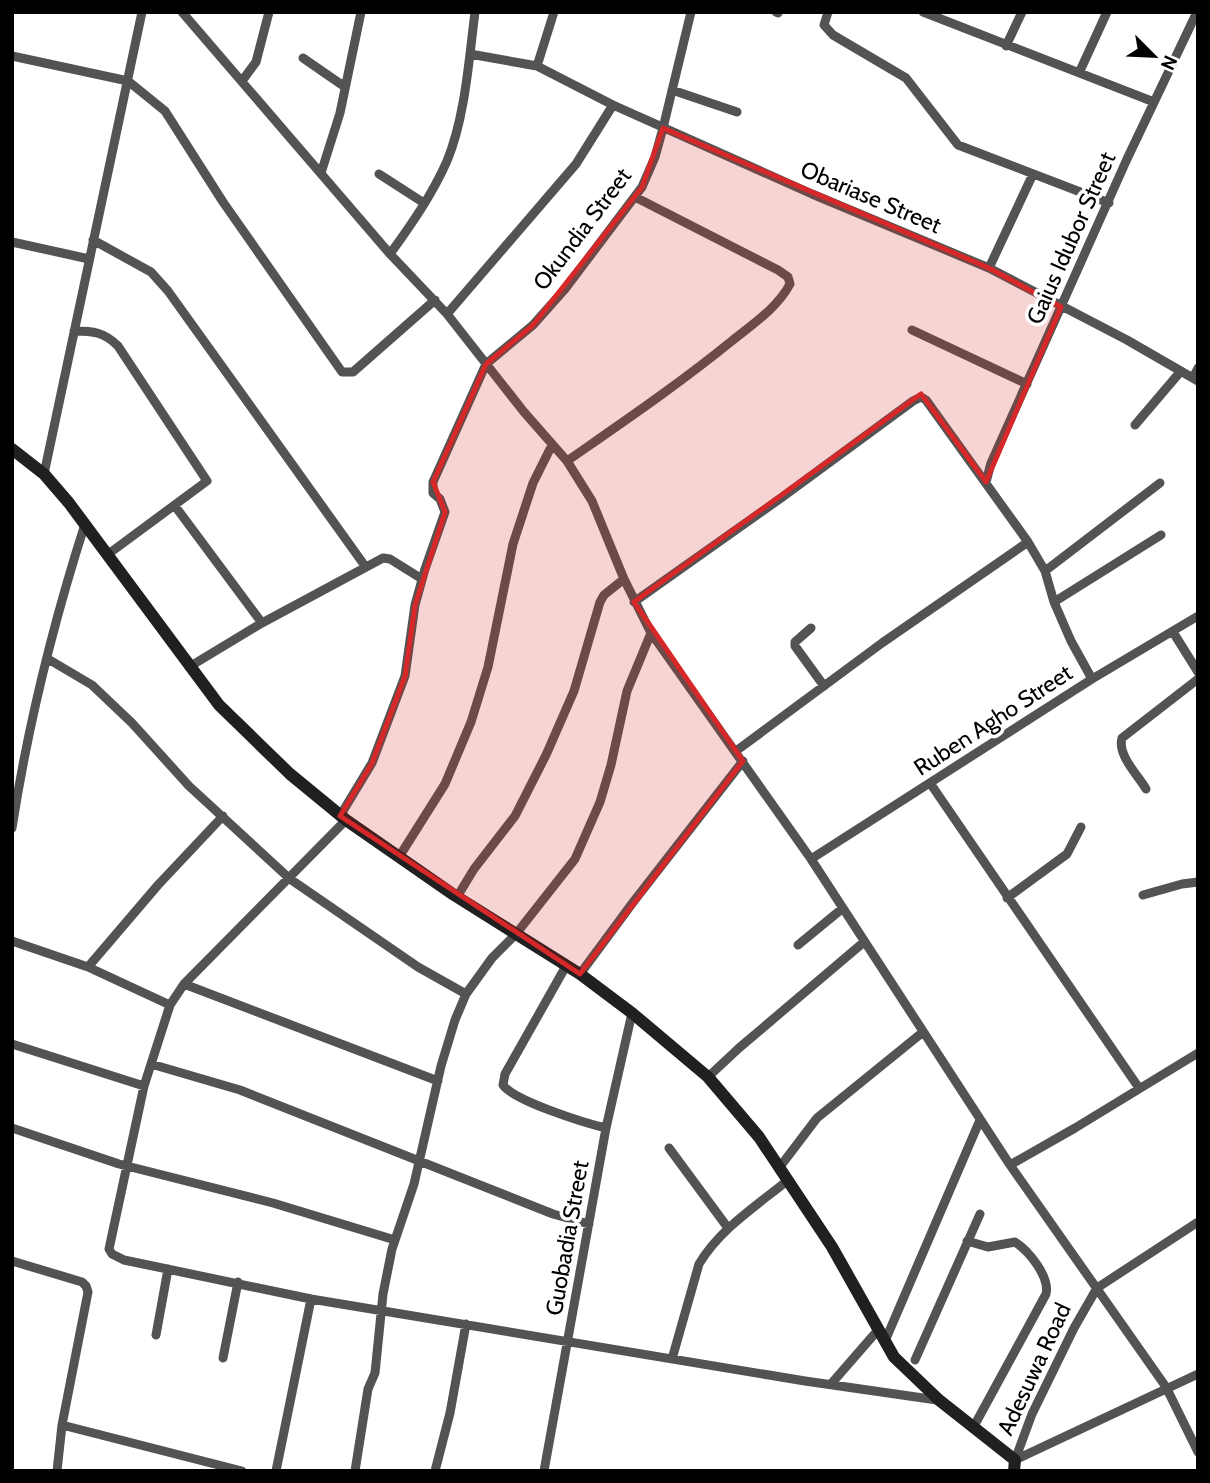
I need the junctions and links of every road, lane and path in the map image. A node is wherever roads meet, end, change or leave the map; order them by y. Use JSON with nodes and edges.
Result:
{"nodes":[{"id":1,"x":142,"y":12,"type":"edge"},
{"id":2,"x":182,"y":12,"type":"edge"},
{"id":3,"x":269,"y":12,"type":"edge"},
{"id":4,"x":361,"y":12,"type":"edge"},
{"id":5,"x":475,"y":12,"type":"edge"},
{"id":6,"x":554,"y":12,"type":"edge"},
{"id":7,"x":691,"y":12,"type":"edge"},
{"id":8,"x":828,"y":12,"type":"edge"},
{"id":9,"x":923,"y":12,"type":"edge"},
{"id":10,"x":1022,"y":12,"type":"edge"},
{"id":11,"x":1107,"y":12,"type":"edge"},
{"id":12,"x":1197,"y":12,"type":"edge"},
{"id":13,"x":1006,"y":46,"type":"junction"},
{"id":14,"x":470,"y":54,"type":"junction"},
{"id":15,"x":12,"y":56,"type":"edge"},
{"id":16,"x":303,"y":58,"type":"dead end"},
{"id":17,"x":537,"y":66,"type":"junction"},
{"id":18,"x":1079,"y":72,"type":"junction"},
{"id":19,"x":128,"y":81,"type":"junction"},
{"id":20,"x":242,"y":81,"type":"junction"},
{"id":21,"x":345,"y":87,"type":"junction"},
{"id":22,"x":673,"y":90,"type":"junction"},
{"id":23,"x":1154,"y":102,"type":"junction"},
{"id":24,"x":613,"y":105,"type":"junction"},
{"id":25,"x":737,"y":112,"type":"dead end"},
{"id":26,"x":663,"y":128,"type":"junction"},
{"id":27,"x":321,"y":173,"type":"junction"},
{"id":28,"x":379,"y":174,"type":"dead end"},
{"id":29,"x":1033,"y":174,"type":"junction"},
{"id":30,"x":635,"y":197,"type":"junction"},
{"id":31,"x":425,"y":203,"type":"junction"},
{"id":32,"x":1109,"y":203,"type":"junction"},
{"id":33,"x":93,"y":240,"type":"junction"},
{"id":34,"x":12,"y":242,"type":"edge"},
{"id":35,"x":390,"y":254,"type":"junction"},
{"id":36,"x":89,"y":259,"type":"junction"},
{"id":37,"x":989,"y":268,"type":"junction"},
{"id":38,"x":435,"y":300,"type":"junction"},
{"id":39,"x":1061,"y":307,"type":"junction"},
{"id":40,"x":447,"y":314,"type":"junction"},
{"id":41,"x":912,"y":330,"type":"dead end"},
{"id":42,"x":74,"y":331,"type":"junction"},
{"id":43,"x":486,"y":364,"type":"junction"},
{"id":44,"x":1198,"y":368,"type":"edge"},
{"id":45,"x":1181,"y":371,"type":"junction"},
{"id":46,"x":1196,"y":380,"type":"edge"},
{"id":47,"x":1027,"y":384,"type":"junction"},
{"id":48,"x":1135,"y":425,"type":"dead end"},
{"id":49,"x":552,"y":445,"type":"junction"},
{"id":50,"x":12,"y":449,"type":"edge"},
{"id":51,"x":567,"y":461,"type":"junction"},
{"id":52,"x":44,"y":474,"type":"junction"},
{"id":53,"x":986,"y":482,"type":"junction"},
{"id":54,"x":1160,"y":483,"type":"dead end"},
{"id":55,"x":175,"y":506,"type":"junction"},
{"id":56,"x":85,"y":524,"type":"junction"},
{"id":57,"x":1161,"y":535,"type":"dead end"},
{"id":58,"x":1028,"y":542,"type":"junction"},
{"id":59,"x":107,"y":555,"type":"junction"},
{"id":60,"x":365,"y":566,"type":"junction"},
{"id":61,"x":1045,"y":571,"type":"junction"},
{"id":62,"x":422,"y":579,"type":"junction"},
{"id":63,"x":624,"y":579,"type":"junction"},
{"id":64,"x":635,"y":602,"type":"junction"},
{"id":65,"x":1054,"y":602,"type":"junction"},
{"id":66,"x":1198,"y":616,"type":"edge"},
{"id":67,"x":262,"y":623,"type":"junction"},
{"id":68,"x":811,"y":628,"type":"dead end"},
{"id":69,"x":1173,"y":632,"type":"junction"},
{"id":70,"x":651,"y":633,"type":"junction"},
{"id":71,"x":48,"y":659,"type":"junction"},
{"id":72,"x":189,"y":667,"type":"junction"},
{"id":73,"x":1198,"y":672,"type":"edge"},
{"id":74,"x":1092,"y":679,"type":"junction"},
{"id":75,"x":1198,"y":679,"type":"edge"},
{"id":76,"x":824,"y":686,"type":"junction"},
{"id":77,"x":736,"y":751,"type":"junction"},
{"id":78,"x":743,"y":761,"type":"junction"},
{"id":79,"x":930,"y":783,"type":"junction"},
{"id":80,"x":1146,"y":789,"type":"dead end"},
{"id":81,"x":223,"y":816,"type":"junction"},
{"id":82,"x":343,"y":818,"type":"junction"},
{"id":83,"x":1082,"y":827,"type":"dead end"},
{"id":84,"x":12,"y":828,"type":"edge"},
{"id":85,"x":399,"y":857,"type":"junction"},
{"id":86,"x":811,"y":859,"type":"junction"},
{"id":87,"x":290,"y":879,"type":"junction"},
{"id":88,"x":1198,"y":882,"type":"edge"},
{"id":89,"x":1143,"y":895,"type":"dead end"},
{"id":90,"x":457,"y":897,"type":"junction"},
{"id":91,"x":1007,"y":898,"type":"junction"},
{"id":92,"x":843,"y":908,"type":"junction"},
{"id":93,"x":516,"y":934,"type":"junction"},
{"id":94,"x":12,"y":941,"type":"edge"},
{"id":95,"x":864,"y":942,"type":"junction"},
{"id":96,"x":799,"y":944,"type":"dead end"},
{"id":97,"x":566,"y":966,"type":"junction"},
{"id":98,"x":88,"y":967,"type":"junction"},
{"id":99,"x":580,"y":974,"type":"junction"},
{"id":100,"x":184,"y":984,"type":"junction"},
{"id":101,"x":466,"y":995,"type":"junction"},
{"id":102,"x":170,"y":1005,"type":"junction"},
{"id":103,"x":632,"y":1013,"type":"junction"},
{"id":104,"x":923,"y":1032,"type":"junction"},
{"id":105,"x":12,"y":1044,"type":"edge"},
{"id":106,"x":1198,"y":1053,"type":"edge"},
{"id":107,"x":150,"y":1064,"type":"junction"},
{"id":108,"x":708,"y":1077,"type":"junction"},
{"id":109,"x":438,"y":1081,"type":"junction"},
{"id":110,"x":144,"y":1086,"type":"junction"},
{"id":111,"x":1139,"y":1088,"type":"junction"},
{"id":112,"x":980,"y":1120,"type":"junction"},
{"id":113,"x":12,"y":1128,"type":"edge"},
{"id":114,"x":606,"y":1128,"type":"junction"},
{"id":115,"x":669,"y":1148,"type":"dead end"},
{"id":116,"x":420,"y":1161,"type":"junction"},
{"id":117,"x":1010,"y":1165,"type":"junction"},
{"id":118,"x":126,"y":1166,"type":"junction"},
{"id":119,"x":779,"y":1168,"type":"junction"},
{"id":120,"x":788,"y":1181,"type":"junction"},
{"id":121,"x":980,"y":1214,"type":"dead end"},
{"id":122,"x":1198,"y":1222,"type":"edge"},
{"id":123,"x":589,"y":1224,"type":"junction"},
{"id":124,"x":728,"y":1228,"type":"junction"},
{"id":125,"x":394,"y":1240,"type":"junction"},
{"id":126,"x":967,"y":1241,"type":"junction"},
{"id":127,"x":12,"y":1261,"type":"edge"},
{"id":128,"x":168,"y":1269,"type":"junction"},
{"id":129,"x":238,"y":1282,"type":"junction"},
{"id":130,"x":1097,"y":1288,"type":"junction"},
{"id":131,"x":311,"y":1299,"type":"junction"},
{"id":132,"x":382,"y":1311,"type":"junction"},
{"id":133,"x":466,"y":1324,"type":"junction"},
{"id":134,"x":156,"y":1335,"type":"dead end"},
{"id":135,"x":882,"y":1336,"type":"junction"},
{"id":136,"x":568,"y":1340,"type":"junction"},
{"id":137,"x":223,"y":1358,"type":"dead end"},
{"id":138,"x":672,"y":1359,"type":"junction"},
{"id":139,"x":915,"y":1360,"type":"dead end"},
{"id":140,"x":1198,"y":1374,"type":"edge"},
{"id":141,"x":831,"y":1384,"type":"junction"},
{"id":142,"x":1166,"y":1387,"type":"junction"},
{"id":143,"x":939,"y":1400,"type":"junction"},
{"id":144,"x":62,"y":1425,"type":"junction"},
{"id":145,"x":974,"y":1428,"type":"junction"},
{"id":146,"x":1198,"y":1452,"type":"edge"},
{"id":147,"x":1014,"y":1465,"type":"edge"},
{"id":148,"x":57,"y":1471,"type":"edge"},
{"id":149,"x":242,"y":1471,"type":"edge"},
{"id":150,"x":276,"y":1471,"type":"edge"},
{"id":151,"x":355,"y":1471,"type":"edge"},
{"id":152,"x":435,"y":1471,"type":"edge"},
{"id":153,"x":544,"y":1471,"type":"edge"}],
"edges":[{"from":1,"to":19,"type":"street"},
{"from":2,"to":20,"type":"street"},
{"from":3,"to":20,"type":"street"},
{"from":4,"to":21,"type":"street"},
{"from":5,"to":14,"type":"street"},
{"from":6,"to":17,"type":"street"},
{"from":7,"to":22,"type":"street","name":"Okundia Street"},
{"from":8,"to":29,"type":"street"},
{"from":9,"to":13,"type":"street"},
{"from":10,"to":13,"type":"street"},
{"from":11,"to":18,"type":"street"},
{"from":12,"to":23,"type":"street","name":"Gaius Idubor Street"},
{"from":13,"to":18,"type":"street"},
{"from":14,"to":17,"type":"street","name":"Obariase Street"},
{"from":14,"to":31,"type":"street"},
{"from":15,"to":19,"type":"street"},
{"from":16,"to":21,"type":"street"},
{"from":17,"to":24,"type":"street","name":"Obariase Street"},
{"from":18,"to":23,"type":"street"},
{"from":19,"to":33,"type":"street"},
{"from":19,"to":38,"type":"street"},
{"from":20,"to":27,"type":"street"},
{"from":21,"to":27,"type":"street"},
{"from":22,"to":25,"type":"street"},
{"from":22,"to":26,"type":"street","name":"Okundia Street"},
{"from":23,"to":32,"type":"street","name":"Gaius Idubor Street"},
{"from":24,"to":26,"type":"street","name":"Obariase Street"},
{"from":24,"to":40,"type":"street"},
{"from":26,"to":30,"type":"street","name":"Okundia Street"},
{"from":26,"to":37,"type":"street","name":"Obariase Street"},
{"from":27,"to":35,"type":"street"},
{"from":28,"to":31,"type":"street"},
{"from":29,"to":32,"type":"street"},
{"from":29,"to":37,"type":"street"},
{"from":30,"to":43,"type":"street","name":"Okundia Street"},
{"from":30,"to":51,"type":"street"},
{"from":31,"to":35,"type":"street"},
{"from":32,"to":39,"type":"street","name":"Gaius Idubor Street"},
{"from":33,"to":36,"type":"street"},
{"from":33,"to":60,"type":"street"},
{"from":34,"to":36,"type":"street"},
{"from":35,"to":38,"type":"street"},
{"from":36,"to":42,"type":"street"},
{"from":37,"to":39,"type":"street","name":"Obariase Street"},
{"from":38,"to":40,"type":"street"},
{"from":39,"to":45,"type":"street","name":"Obariase Street"},
{"from":39,"to":47,"type":"street","name":"Gaius Idubor Street"},
{"from":40,"to":43,"type":"street"},
{"from":41,"to":47,"type":"street"},
{"from":42,"to":52,"type":"street"},
{"from":42,"to":55,"type":"street"},
{"from":43,"to":49,"type":"street"},
{"from":43,"to":62,"type":"street"},
{"from":44,"to":46,"type":"street"},
{"from":45,"to":46,"type":"street","name":"Obariase Street"},
{"from":45,"to":48,"type":"street"},
{"from":47,"to":53,"type":"street","name":"Gaius Idubor Street"},
{"from":49,"to":51,"type":"street"},
{"from":49,"to":85,"type":"street"},
{"from":50,"to":52,"type":"street"},
{"from":51,"to":63,"type":"street"},
{"from":52,"to":56,"type":"street"},
{"from":53,"to":58,"type":"street"},
{"from":53,"to":64,"type":"street"},
{"from":54,"to":61,"type":"street"},
{"from":55,"to":59,"type":"street"},
{"from":55,"to":67,"type":"street"},
{"from":56,"to":59,"type":"street"},
{"from":56,"to":71,"type":"street"},
{"from":57,"to":65,"type":"street"},
{"from":58,"to":61,"type":"street"},
{"from":58,"to":76,"type":"street"},
{"from":59,"to":72,"type":"street"},
{"from":60,"to":62,"type":"street"},
{"from":60,"to":67,"type":"street"},
{"from":61,"to":65,"type":"street"},
{"from":62,"to":82,"type":"street"},
{"from":63,"to":64,"type":"street"},
{"from":63,"to":90,"type":"street"},
{"from":64,"to":70,"type":"street"},
{"from":65,"to":74,"type":"street"},
{"from":66,"to":69,"type":"street","name":"Ruben Agho Street"},
{"from":67,"to":72,"type":"street"},
{"from":68,"to":76,"type":"street"},
{"from":69,"to":73,"type":"street"},
{"from":69,"to":74,"type":"street","name":"Ruben Agho Street"},
{"from":70,"to":77,"type":"street"},
{"from":70,"to":93,"type":"street"},
{"from":71,"to":81,"type":"street"},
{"from":71,"to":84,"type":"street"},
{"from":72,"to":82,"type":"street"},
{"from":74,"to":79,"type":"street","name":"Ruben Agho Street"},
{"from":75,"to":80,"type":"street"},
{"from":76,"to":77,"type":"street"},
{"from":77,"to":78,"type":"street"},
{"from":78,"to":86,"type":"street"},
{"from":78,"to":99,"type":"street"},
{"from":79,"to":86,"type":"street","name":"Ruben Agho Street"},
{"from":79,"to":91,"type":"street"},
{"from":81,"to":87,"type":"street"},
{"from":81,"to":98,"type":"street"},
{"from":82,"to":85,"type":"street"},
{"from":82,"to":87,"type":"street"},
{"from":83,"to":91,"type":"street"},
{"from":85,"to":90,"type":"street"},
{"from":86,"to":92,"type":"street"},
{"from":87,"to":100,"type":"street"},
{"from":87,"to":101,"type":"street"},
{"from":88,"to":89,"type":"street"},
{"from":90,"to":93,"type":"street"},
{"from":91,"to":111,"type":"street"},
{"from":92,"to":95,"type":"street"},
{"from":92,"to":96,"type":"street"},
{"from":93,"to":97,"type":"street"},
{"from":93,"to":101,"type":"street"},
{"from":94,"to":98,"type":"street"},
{"from":95,"to":104,"type":"street"},
{"from":95,"to":108,"type":"street"},
{"from":97,"to":99,"type":"street"},
{"from":97,"to":114,"type":"street"},
{"from":98,"to":102,"type":"street"},
{"from":99,"to":103,"type":"street"},
{"from":100,"to":102,"type":"street"},
{"from":100,"to":109,"type":"street"},
{"from":101,"to":109,"type":"street"},
{"from":102,"to":107,"type":"street"},
{"from":103,"to":108,"type":"street"},
{"from":103,"to":114,"type":"street","name":"Guobadia Street"},
{"from":104,"to":112,"type":"street"},
{"from":104,"to":119,"type":"street"},
{"from":105,"to":110,"type":"street"},
{"from":106,"to":111,"type":"street"},
{"from":107,"to":110,"type":"street"},
{"from":107,"to":116,"type":"street"},
{"from":108,"to":119,"type":"street"},
{"from":109,"to":116,"type":"street"},
{"from":110,"to":118,"type":"street"},
{"from":111,"to":117,"type":"street"},
{"from":112,"to":117,"type":"street"},
{"from":112,"to":135,"type":"street"},
{"from":113,"to":118,"type":"street"},
{"from":114,"to":123,"type":"street","name":"Guobadia Street"},
{"from":115,"to":124,"type":"street"},
{"from":116,"to":123,"type":"street"},
{"from":116,"to":125,"type":"street"},
{"from":117,"to":130,"type":"street"},
{"from":118,"to":125,"type":"street"},
{"from":118,"to":128,"type":"street"},
{"from":119,"to":120,"type":"street"},
{"from":120,"to":124,"type":"street"},
{"from":120,"to":135,"type":"street"},
{"from":121,"to":126,"type":"street"},
{"from":122,"to":130,"type":"street"},
{"from":123,"to":136,"type":"street","name":"Guobadia Street"},
{"from":124,"to":138,"type":"street"},
{"from":125,"to":132,"type":"street"},
{"from":126,"to":139,"type":"street"},
{"from":126,"to":145,"type":"street"},
{"from":127,"to":144,"type":"street"},
{"from":128,"to":129,"type":"street"},
{"from":128,"to":134,"type":"street"},
{"from":129,"to":131,"type":"street"},
{"from":129,"to":137,"type":"street"},
{"from":130,"to":142,"type":"street"},
{"from":130,"to":147,"type":"street","name":"Adesuwa Road"},
{"from":131,"to":132,"type":"street"},
{"from":131,"to":150,"type":"street"},
{"from":132,"to":133,"type":"street"},
{"from":132,"to":151,"type":"street"},
{"from":133,"to":136,"type":"street"},
{"from":133,"to":152,"type":"street"},
{"from":135,"to":141,"type":"street"},
{"from":135,"to":143,"type":"street"},
{"from":136,"to":138,"type":"street"},
{"from":136,"to":153,"type":"street","name":"Guobadia Street"},
{"from":138,"to":141,"type":"street"},
{"from":140,"to":142,"type":"street"},
{"from":141,"to":143,"type":"street"},
{"from":142,"to":146,"type":"street"},
{"from":142,"to":147,"type":"street"},
{"from":143,"to":145,"type":"street"},
{"from":144,"to":148,"type":"street"},
{"from":144,"to":149,"type":"street"},
{"from":145,"to":147,"type":"street"}]}
